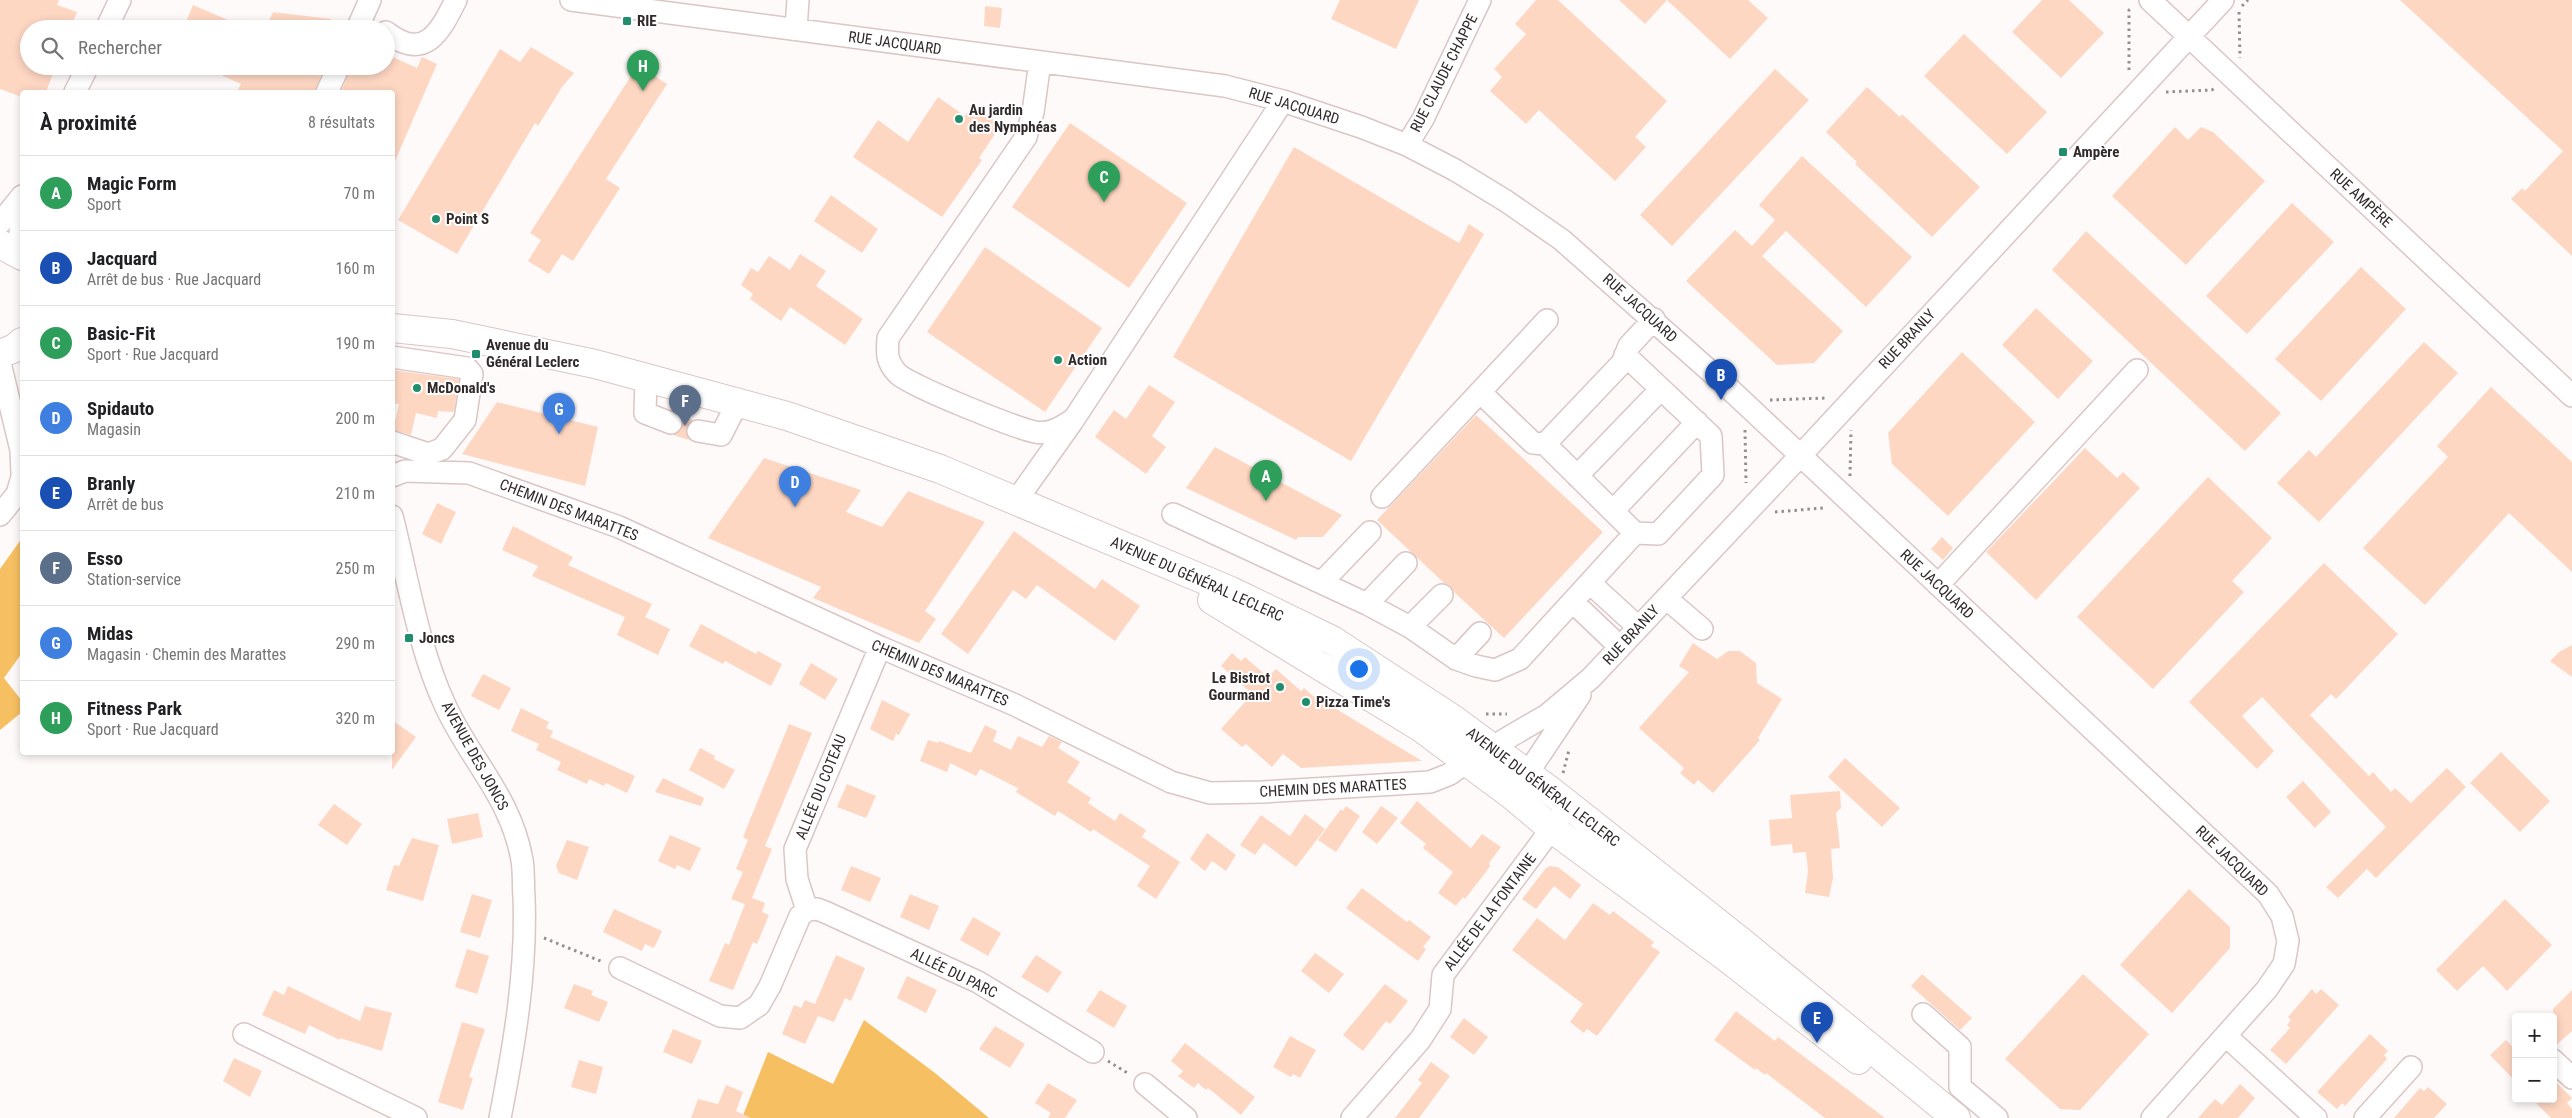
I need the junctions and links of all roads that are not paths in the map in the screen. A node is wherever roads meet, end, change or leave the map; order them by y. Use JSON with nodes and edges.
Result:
{"nodes":[{"id":1,"x":120,"y":0,"type":"edge"},
{"id":2,"x":456,"y":0,"type":"edge"},
{"id":3,"x":571,"y":0,"type":"edge"},
{"id":4,"x":798,"y":0,"type":"edge"},
{"id":5,"x":1480,"y":0,"type":"edge"},
{"id":6,"x":2223,"y":0,"type":"edge"},
{"id":7,"x":2142,"y":3,"type":"edge"},
{"id":8,"x":110,"y":20,"type":"edge"},
{"id":9,"x":796,"y":29,"type":"junction"},
{"id":10,"x":2188,"y":37,"type":"junction"},
{"id":11,"x":395,"y":38,"type":"edge"},
{"id":12,"x":1040,"y":62,"type":"junction"},
{"id":13,"x":84,"y":75,"type":"edge"},
{"id":14,"x":335,"y":75,"type":"edge"},
{"id":15,"x":76,"y":90,"type":"edge"},
{"id":16,"x":328,"y":90,"type":"edge"},
{"id":17,"x":1283,"y":101,"type":"junction"},
{"id":18,"x":1407,"y":146,"type":"junction"},
{"id":19,"x":20,"y":198,"type":"edge"},
{"id":20,"x":20,"y":210,"type":"edge"},
{"id":21,"x":0,"y":223,"type":"edge"},
{"id":22,"x":14,"y":251,"type":"edge"},
{"id":23,"x":1654,"y":319,"type":"junction"},
{"id":24,"x":1547,"y":320,"type":"dead end"},
{"id":25,"x":395,"y":328,"type":"edge"},
{"id":26,"x":20,"y":344,"type":"edge"},
{"id":27,"x":0,"y":354,"type":"edge"},
{"id":28,"x":1625,"y":355,"type":"junction"},
{"id":29,"x":395,"y":357,"type":"edge"},
{"id":30,"x":0,"y":363,"type":"edge"},
{"id":31,"x":2138,"y":370,"type":"dead end"},
{"id":32,"x":646,"y":378,"type":"junction"},
{"id":33,"x":1661,"y":389,"type":"junction"},
{"id":34,"x":1480,"y":393,"type":"junction"},
{"id":35,"x":2572,"y":396,"type":"edge"},
{"id":36,"x":738,"y":402,"type":"junction"},
{"id":37,"x":1074,"y":420,"type":"junction"},
{"id":38,"x":1696,"y":422,"type":"junction"},
{"id":39,"x":671,"y":423,"type":"dead end"},
{"id":40,"x":698,"y":431,"type":"dead end"},
{"id":41,"x":395,"y":443,"type":"edge"},
{"id":42,"x":1545,"y":444,"type":"junction"},
{"id":43,"x":20,"y":446,"type":"edge"},
{"id":44,"x":1800,"y":456,"type":"junction"},
{"id":45,"x":395,"y":475,"type":"edge"},
{"id":46,"x":1576,"y":476,"type":"junction"},
{"id":47,"x":20,"y":483,"type":"edge"},
{"id":48,"x":1382,"y":497,"type":"dead end"},
{"id":49,"x":1016,"y":501,"type":"junction"},
{"id":50,"x":1613,"y":512,"type":"junction"},
{"id":51,"x":0,"y":514,"type":"edge"},
{"id":52,"x":1173,"y":514,"type":"dead end"},
{"id":53,"x":395,"y":527,"type":"edge"},
{"id":54,"x":1083,"y":529,"type":"junction"},
{"id":55,"x":1370,"y":532,"type":"dead end"},
{"id":56,"x":1635,"y":533,"type":"junction"},
{"id":57,"x":1406,"y":563,"type":"dead end"},
{"id":58,"x":1322,"y":582,"type":"junction"},
{"id":59,"x":1590,"y":583,"type":"junction"},
{"id":60,"x":1938,"y":585,"type":"junction"},
{"id":61,"x":1442,"y":595,"type":"dead end"},
{"id":62,"x":1666,"y":598,"type":"junction"},
{"id":63,"x":1573,"y":602,"type":"junction"},
{"id":64,"x":1367,"y":604,"type":"junction"},
{"id":65,"x":1410,"y":627,"type":"junction"},
{"id":66,"x":1638,"y":628,"type":"junction"},
{"id":67,"x":1702,"y":629,"type":"dead end"},
{"id":68,"x":1480,"y":633,"type":"dead end"},
{"id":69,"x":1619,"y":646,"type":"junction"},
{"id":70,"x":880,"y":647,"type":"junction"},
{"id":71,"x":1456,"y":659,"type":"junction"},
{"id":72,"x":1591,"y":678,"type":"junction"},
{"id":73,"x":1494,"y":748,"type":"junction"},
{"id":74,"x":1468,"y":761,"type":"junction"},
{"id":75,"x":1520,"y":785,"type":"junction"},
{"id":76,"x":1560,"y":799,"type":"junction"},
{"id":77,"x":1552,"y":828,"type":"junction"},
{"id":78,"x":807,"y":910,"type":"junction"},
{"id":79,"x":620,"y":968,"type":"road end"},
{"id":80,"x":1924,"y":1014,"type":"dead end"},
{"id":81,"x":244,"y":1034,"type":"dead end"},
{"id":82,"x":2226,"y":1036,"type":"junction"},
{"id":83,"x":1093,"y":1052,"type":"road end"},
{"id":84,"x":2557,"y":1063,"type":"edge"},
{"id":85,"x":2411,"y":1068,"type":"dead end"},
{"id":86,"x":2571,"y":1075,"type":"edge"},
{"id":87,"x":1145,"y":1084,"type":"road end"},
{"id":88,"x":416,"y":1118,"type":"edge"},
{"id":89,"x":500,"y":1118,"type":"edge"},
{"id":90,"x":1186,"y":1118,"type":"edge"},
{"id":91,"x":1352,"y":1118,"type":"edge"},
{"id":92,"x":1935,"y":1118,"type":"edge"},
{"id":93,"x":1956,"y":1118,"type":"edge"},
{"id":94,"x":1997,"y":1118,"type":"edge"},
{"id":95,"x":2152,"y":1118,"type":"edge"},
{"id":96,"x":2316,"y":1118,"type":"edge"},
{"id":97,"x":2365,"y":1118,"type":"edge"}],
"edges":[{"from":1,"to":8,"type":"street"},
{"from":2,"to":11,"type":"street"},
{"from":3,"to":9,"type":"street","name":"RUE JACQUARD"},
{"from":4,"to":9,"type":"street"},
{"from":5,"to":18,"type":"street","name":"RUE CLAUDE CHAPPE"},
{"from":6,"to":10,"type":"street","name":"RUE BRANLY"},
{"from":7,"to":10,"type":"street","name":"RUE AMPÈRE"},
{"from":9,"to":12,"type":"street","name":"RUE JACQUARD"},
{"from":10,"to":35,"type":"street","name":"RUE AMPÈRE"},
{"from":10,"to":44,"type":"street","name":"RUE BRANLY"},
{"from":12,"to":17,"type":"street","name":"RUE JACQUARD"},
{"from":12,"to":37,"type":"street"},
{"from":13,"to":15,"type":"street"},
{"from":14,"to":16,"type":"street"},
{"from":17,"to":18,"type":"street","name":"RUE JACQUARD"},
{"from":17,"to":37,"type":"street"},
{"from":18,"to":23,"type":"street","name":"RUE JACQUARD"},
{"from":19,"to":21,"type":"street"},
{"from":20,"to":22,"type":"street"},
{"from":23,"to":28,"type":"street"},
{"from":23,"to":44,"type":"street","name":"RUE JACQUARD"},
{"from":24,"to":34,"type":"street"},
{"from":25,"to":32,"type":"main road","name":"AVENUE DU GÉNÉRAL LECLERC"},
{"from":26,"to":27,"type":"main road"},
{"from":28,"to":33,"type":"street"},
{"from":28,"to":42,"type":"street"},
{"from":29,"to":41,"type":"street"},
{"from":30,"to":43,"type":"street"},
{"from":31,"to":60,"type":"street"},
{"from":32,"to":36,"type":"main road","name":"AVENUE DU GÉNÉRAL LECLERC"},
{"from":32,"to":39,"type":"street"},
{"from":33,"to":38,"type":"street"},
{"from":33,"to":46,"type":"street"},
{"from":34,"to":42,"type":"street"},
{"from":34,"to":48,"type":"street"},
{"from":36,"to":40,"type":"street"},
{"from":36,"to":49,"type":"main road","name":"AVENUE DU GÉNÉRAL LECLERC"},
{"from":37,"to":49,"type":"street"},
{"from":38,"to":50,"type":"street"},
{"from":38,"to":56,"type":"street"},
{"from":42,"to":46,"type":"street"},
{"from":44,"to":60,"type":"street","name":"RUE JACQUARD"},
{"from":44,"to":62,"type":"street","name":"RUE BRANLY"},
{"from":45,"to":70,"type":"street","name":"CHEMIN DES MARATTES"},
{"from":46,"to":50,"type":"street"},
{"from":47,"to":51,"type":"street"},
{"from":49,"to":54,"type":"main road","name":"AVENUE DU GÉNÉRAL LECLERC"},
{"from":50,"to":56,"type":"street"},
{"from":52,"to":58,"type":"street"},
{"from":53,"to":89,"type":"street","name":"AVENUE DES JONCS"},
{"from":54,"to":73,"type":"main road","name":"AVENUE DU GÉNÉRAL LECLERC"},
{"from":54,"to":74,"type":"main road","name":"AVENUE DU GÉNÉRAL LECLERC"},
{"from":55,"to":58,"type":"street"},
{"from":56,"to":59,"type":"street"},
{"from":57,"to":64,"type":"street"},
{"from":58,"to":64,"type":"street"},
{"from":59,"to":63,"type":"street"},
{"from":59,"to":66,"type":"street"},
{"from":60,"to":82,"type":"street","name":"RUE JACQUARD"},
{"from":61,"to":65,"type":"street"},
{"from":62,"to":66,"type":"street","name":"RUE BRANLY"},
{"from":62,"to":67,"type":"street"},
{"from":63,"to":69,"type":"street"},
{"from":63,"to":71,"type":"street"},
{"from":64,"to":65,"type":"street"},
{"from":65,"to":71,"type":"street"},
{"from":66,"to":69,"type":"street","name":"RUE BRANLY"},
{"from":68,"to":71,"type":"street"},
{"from":69,"to":72,"type":"street","name":"RUE BRANLY"},
{"from":70,"to":74,"type":"street","name":"CHEMIN DES MARATTES"},
{"from":70,"to":78,"type":"street","name":"ALLÉE DU COTEAU"},
{"from":72,"to":73,"type":"street","name":"RUE BRANLY"},
{"from":72,"to":75,"type":"street","name":"RUE BRANLY"},
{"from":73,"to":74,"type":"street","name":"CHEMIN DES MARATTES"},
{"from":73,"to":75,"type":"main road","name":"AVENUE DU GÉNÉRAL LECLERC"},
{"from":74,"to":75,"type":"main road","name":"AVENUE DU GÉNÉRAL LECLERC"},
{"from":75,"to":76,"type":"main road","name":"AVENUE DU GÉNÉRAL LECLERC"},
{"from":75,"to":77,"type":"main road","name":"AVENUE DU GÉNÉRAL LECLERC"},
{"from":76,"to":77,"type":"street","name":"ALLÉE DE LA FONTAINE"},
{"from":76,"to":93,"type":"main road","name":"AVENUE DU GÉNÉRAL LECLERC"},
{"from":77,"to":91,"type":"street","name":"ALLÉE DE LA FONTAINE"},
{"from":77,"to":92,"type":"main road","name":"AVENUE DU GÉNÉRAL LECLERC"},
{"from":78,"to":79,"type":"street"},
{"from":78,"to":83,"type":"street","name":"ALLÉE DU PARC"},
{"from":80,"to":94,"type":"street"},
{"from":81,"to":88,"type":"street"},
{"from":82,"to":95,"type":"street","name":"RUE JACQUARD"},
{"from":82,"to":96,"type":"street"},
{"from":84,"to":86,"type":"street"},
{"from":85,"to":97,"type":"street"},
{"from":87,"to":90,"type":"street"}]}
